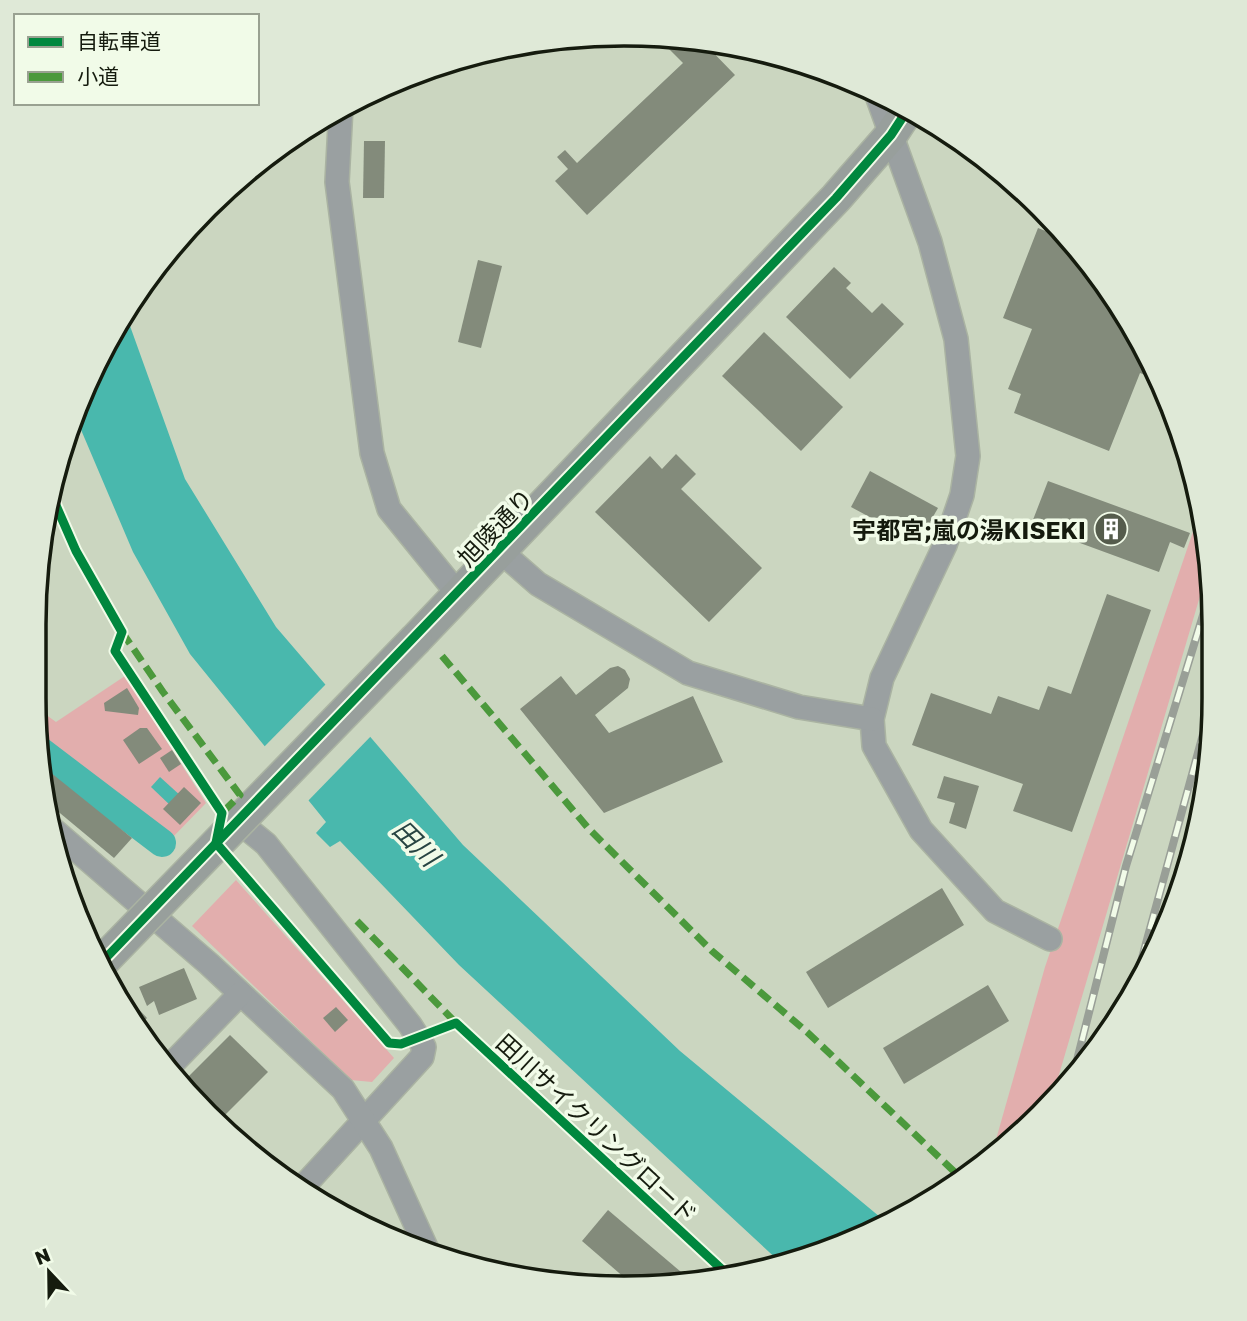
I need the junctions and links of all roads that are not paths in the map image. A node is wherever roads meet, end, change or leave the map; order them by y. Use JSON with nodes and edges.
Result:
{"nodes":[{"id":1,"x":881,"y":106,"type":"edge"},
{"id":2,"x":902,"y":118,"type":"edge"},
{"id":3,"x":340,"y":120,"type":"edge"},
{"id":4,"x":891,"y":135,"type":"junction"},
{"id":5,"x":499,"y":550,"type":"junction"},
{"id":6,"x":458,"y":594,"type":"junction"},
{"id":7,"x":872,"y":719,"type":"junction"},
{"id":8,"x":239,"y":822,"type":"junction"},
{"id":9,"x":63,"y":839,"type":"edge"},
{"id":10,"x":1050,"y":939,"type":"dead end"},
{"id":11,"x":107,"y":957,"type":"edge"},
{"id":12,"x":240,"y":994,"type":"junction"},
{"id":13,"x":175,"y":1061,"type":"edge"},
{"id":14,"x":364,"y":1123,"type":"junction"},
{"id":15,"x":308,"y":1182,"type":"edge"},
{"id":16,"x":422,"y":1239,"type":"edge"}],
"edges":[{"from":1,"to":4,"type":"street"},
{"from":2,"to":4,"type":"street","name":"旭陵通り"},
{"from":3,"to":6,"type":"street"},
{"from":4,"to":5,"type":"street","name":"旭陵通り"},
{"from":4,"to":7,"type":"street"},
{"from":5,"to":6,"type":"street","name":"旭陵通り"},
{"from":5,"to":7,"type":"street"},
{"from":6,"to":8,"type":"street","name":"旭陵通り","bridge":true},
{"from":7,"to":10,"type":"street"},
{"from":8,"to":11,"type":"street","name":"旭陵通り","bridge":true},
{"from":8,"to":14,"type":"street"},
{"from":9,"to":12,"type":"street"},
{"from":12,"to":13,"type":"street"},
{"from":12,"to":14,"type":"street"},
{"from":14,"to":15,"type":"street"},
{"from":14,"to":16,"type":"street"}]}
